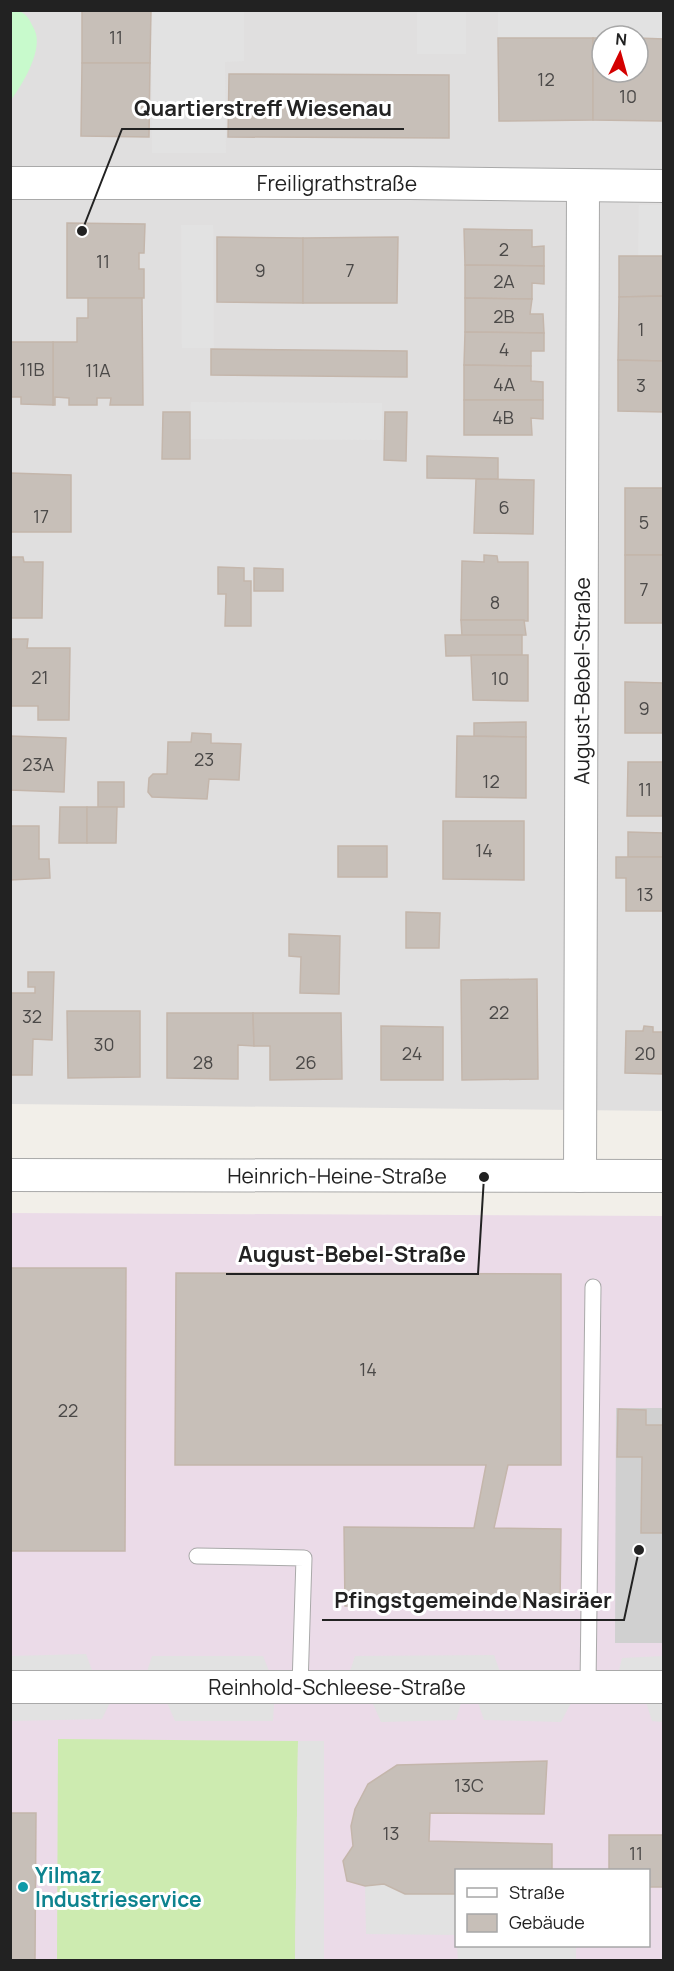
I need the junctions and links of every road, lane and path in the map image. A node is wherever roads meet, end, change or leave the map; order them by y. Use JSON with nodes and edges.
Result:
{"nodes":[{"id":1,"x":10,"y":183,"type":"edge"},
{"id":2,"x":583,"y":186,"type":"junction"},
{"id":3,"x":663,"y":186,"type":"edge"},
{"id":4,"x":10,"y":1175,"type":"edge"},
{"id":5,"x":580,"y":1176,"type":"junction"},
{"id":6,"x":663,"y":1176,"type":"edge"},
{"id":7,"x":593,"y":1287,"type":"dead end"},
{"id":8,"x":197,"y":1556,"type":"dead end"},
{"id":9,"x":300,"y":1686,"type":"junction"},
{"id":10,"x":588,"y":1686,"type":"junction"},
{"id":11,"x":10,"y":1687,"type":"edge"},
{"id":12,"x":663,"y":1687,"type":"edge"}],
"edges":[{"from":1,"to":2,"type":"street","name":"Freiligrathstraße"},
{"from":2,"to":3,"type":"street","name":"Freiligrathstraße"},
{"from":2,"to":5,"type":"street","name":"August-Bebel-Straße"},
{"from":4,"to":5,"type":"street","name":"Heinrich-Heine-Straße"},
{"from":5,"to":6,"type":"street","name":"Heinrich-Heine-Straße"},
{"from":7,"to":10,"type":"lane"},
{"from":8,"to":9,"type":"lane"},
{"from":9,"to":10,"type":"street","name":"Reinhold-Schleese-Straße"},
{"from":9,"to":11,"type":"street","name":"Reinhold-Schleese-Straße"},
{"from":10,"to":12,"type":"street","name":"Reinhold-Schleese-Straße"}]}
